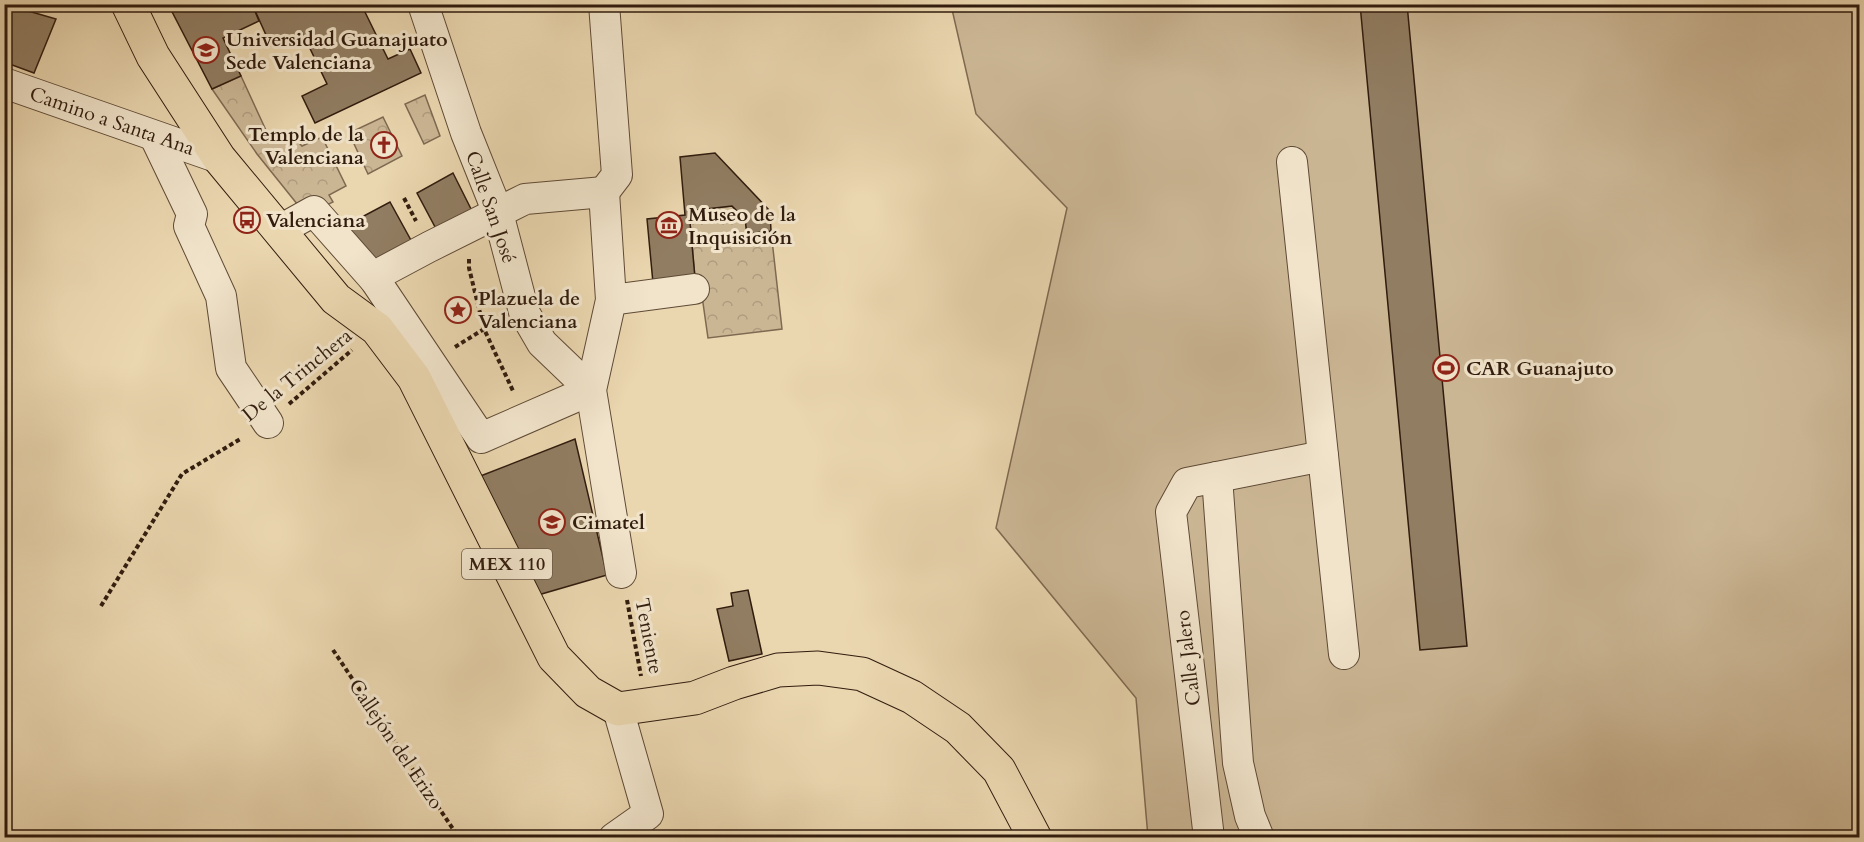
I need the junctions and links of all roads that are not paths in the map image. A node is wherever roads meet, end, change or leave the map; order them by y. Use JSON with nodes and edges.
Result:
{"nodes":[{"id":1,"x":128,"y":4,"type":"edge"},
{"id":2,"x":423,"y":4,"type":"edge"},
{"id":3,"x":604,"y":4,"type":"edge"},
{"id":4,"x":4,"y":83,"type":"edge"},
{"id":5,"x":155,"y":137,"type":"junction"},
{"id":6,"x":219,"y":158,"type":"junction"},
{"id":7,"x":1292,"y":162,"type":"dead end"},
{"id":8,"x":604,"y":192,"type":"junction"},
{"id":9,"x":498,"y":213,"type":"junction"},
{"id":10,"x":279,"y":230,"type":"junction"},
{"id":11,"x":375,"y":280,"type":"junction"},
{"id":12,"x":694,"y":289,"type":"dead end"},
{"id":13,"x":611,"y":300,"type":"junction"},
{"id":14,"x":591,"y":390,"type":"junction"},
{"id":15,"x":268,"y":423,"type":"road end"},
{"id":16,"x":1323,"y":456,"type":"junction"},
{"id":17,"x":1217,"y":477,"type":"junction"},
{"id":18,"x":621,"y":573,"type":"road end"},
{"id":19,"x":1344,"y":654,"type":"dead end"},
{"id":20,"x":632,"y":706,"type":"junction"},
{"id":21,"x":614,"y":837,"type":"edge"},
{"id":22,"x":1035,"y":837,"type":"edge"},
{"id":23,"x":1209,"y":837,"type":"edge"},
{"id":24,"x":1259,"y":837,"type":"edge"}],
"edges":[{"from":1,"to":6,"type":"main road","number":"MEX 110"},
{"from":2,"to":9,"type":"street","name":"Calle San José"},
{"from":3,"to":8,"type":"street"},
{"from":4,"to":5,"type":"street","name":"Camino a Santa Ana"},
{"from":5,"to":6,"type":"street","name":"Camino a Santa Ana"},
{"from":5,"to":15,"type":"street"},
{"from":6,"to":10,"type":"main road","number":"MEX 110"},
{"from":7,"to":16,"type":"street"},
{"from":8,"to":9,"type":"street"},
{"from":8,"to":13,"type":"street"},
{"from":9,"to":11,"type":"street"},
{"from":9,"to":14,"type":"street","name":"Calle San José"},
{"from":10,"to":11,"type":"street"},
{"from":10,"to":20,"type":"main road","number":"MEX 110"},
{"from":11,"to":14,"type":"street"},
{"from":12,"to":13,"type":"street"},
{"from":13,"to":14,"type":"street"},
{"from":14,"to":18,"type":"street"},
{"from":16,"to":17,"type":"street"},
{"from":16,"to":19,"type":"street"},
{"from":17,"to":23,"type":"street","name":"Calle Jalero"},
{"from":17,"to":24,"type":"street"},
{"from":20,"to":21,"type":"street"},
{"from":20,"to":22,"type":"main road"}]}
